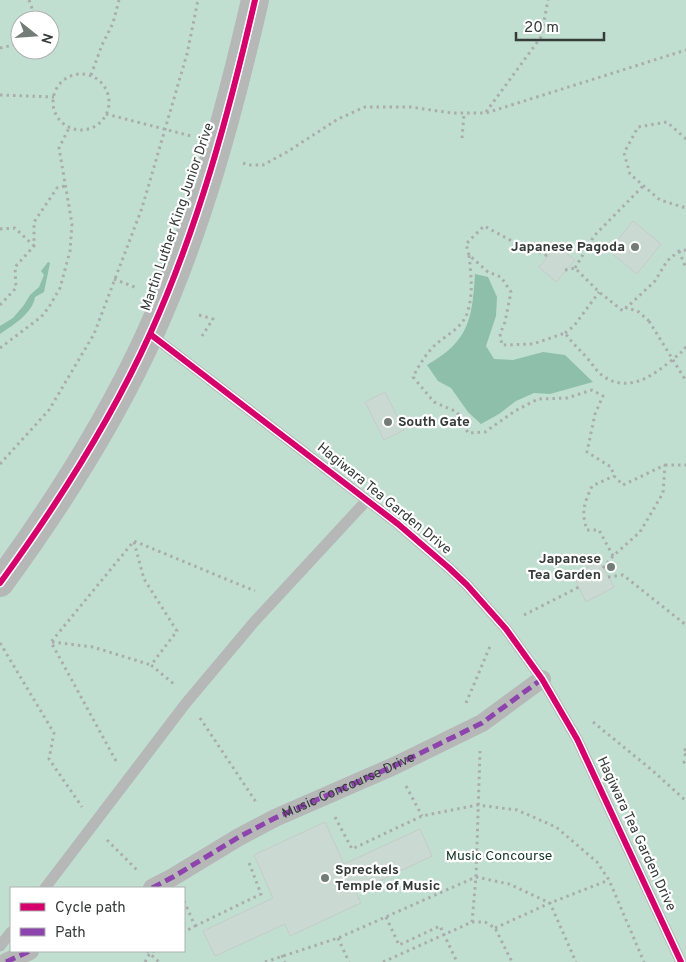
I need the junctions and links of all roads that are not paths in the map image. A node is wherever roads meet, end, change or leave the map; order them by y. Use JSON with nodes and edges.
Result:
{"nodes":[{"id":1,"x":255,"y":0,"type":"edge"},
{"id":2,"x":150,"y":334,"type":"junction"},
{"id":3,"x":367,"y":500,"type":"junction"},
{"id":4,"x":0,"y":583,"type":"edge"},
{"id":5,"x":542,"y":679,"type":"junction"},
{"id":6,"x":47,"y":887,"type":"edge"},
{"id":7,"x":155,"y":887,"type":"edge"},
{"id":8,"x":10,"y":933,"type":"edge"},
{"id":9,"x":0,"y":946,"type":"edge"},
{"id":10,"x":28,"y":952,"type":"edge"},
{"id":11,"x":6,"y":962,"type":"edge"},
{"id":12,"x":681,"y":962,"type":"edge"}],
"edges":[{"from":1,"to":2,"type":"street","name":"Martin Luther King Junior Drive"},
{"from":2,"to":3,"type":"lane","name":"Hagiwara Tea Garden Drive"},
{"from":2,"to":4,"type":"street","name":"Martin Luther King Junior Drive"},
{"from":3,"to":5,"type":"lane","name":"Hagiwara Tea Garden Drive"},
{"from":3,"to":6,"type":"lane"},
{"from":5,"to":7,"type":"street","name":"Music Concourse Drive"},
{"from":5,"to":12,"type":"lane","name":"Hagiwara Tea Garden Drive"},
{"from":8,"to":9,"type":"lane"},
{"from":10,"to":11,"type":"street"}]}
